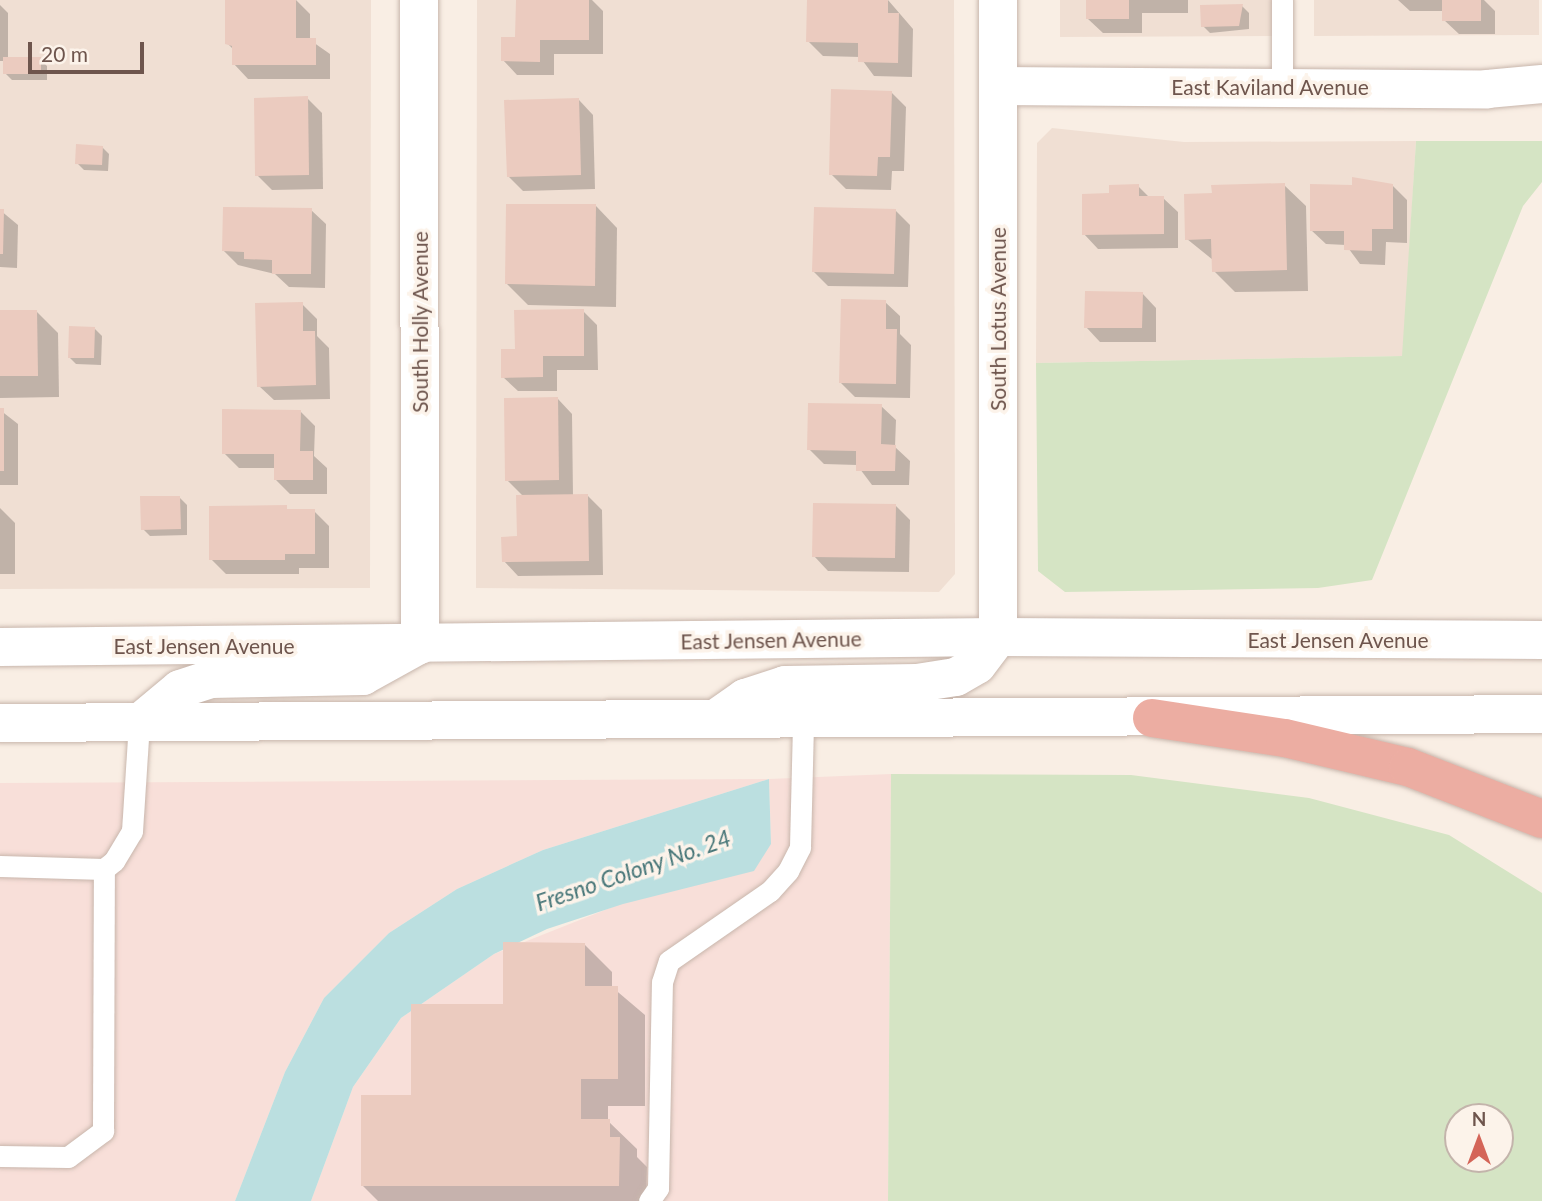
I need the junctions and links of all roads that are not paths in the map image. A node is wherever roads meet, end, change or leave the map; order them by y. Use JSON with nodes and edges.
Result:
{"nodes":[{"id":1,"x":419,"y":0,"type":"edge"},
{"id":2,"x":998,"y":0,"type":"edge"},
{"id":3,"x":1282,"y":0,"type":"edge"},
{"id":4,"x":1542,"y":84,"type":"edge"},
{"id":5,"x":998,"y":86,"type":"junction"},
{"id":6,"x":1282,"y":87,"type":"junction"},
{"id":7,"x":998,"y":637,"type":"junction"},
{"id":8,"x":1542,"y":640,"type":"edge"},
{"id":9,"x":420,"y":645,"type":"junction"},
{"id":10,"x":0,"y":648,"type":"edge"},
{"id":11,"x":1542,"y":714,"type":"edge"},
{"id":12,"x":1152,"y":718,"type":"junction"},
{"id":13,"x":713,"y":720,"type":"junction"},
{"id":14,"x":803,"y":720,"type":"junction"},
{"id":15,"x":0,"y":723,"type":"edge"},
{"id":16,"x":139,"y":723,"type":"junction"},
{"id":17,"x":1542,"y":819,"type":"edge"},
{"id":18,"x":0,"y":866,"type":"edge"},
{"id":19,"x":104,"y":869,"type":"junction"},
{"id":20,"x":0,"y":1156,"type":"edge"},
{"id":21,"x":649,"y":1201,"type":"edge"}],
"edges":[{"from":1,"to":9,"type":"main road","name":"South Holly Avenue"},
{"from":2,"to":5,"type":"main road","name":"South Lotus Avenue"},
{"from":3,"to":6,"type":"lane"},
{"from":4,"to":6,"type":"main road","name":"East Kaviland Avenue"},
{"from":5,"to":6,"type":"main road","name":"East Kaviland Avenue"},
{"from":5,"to":7,"type":"main road","name":"South Lotus Avenue"},
{"from":7,"to":8,"type":"main road","name":"East Jensen Avenue"},
{"from":7,"to":9,"type":"main road","name":"East Jensen Avenue"},
{"from":7,"to":13,"type":"main road"},
{"from":9,"to":10,"type":"main road","name":"East Jensen Avenue"},
{"from":9,"to":16,"type":"main road"},
{"from":11,"to":12,"type":"main road"},
{"from":12,"to":14,"type":"main road"},
{"from":12,"to":17,"type":"highway"},
{"from":13,"to":14,"type":"main road"},
{"from":13,"to":16,"type":"main road"},
{"from":14,"to":21,"type":"lane"},
{"from":15,"to":16,"type":"main road"},
{"from":16,"to":19,"type":"lane"},
{"from":18,"to":19,"type":"lane"},
{"from":19,"to":20,"type":"lane"}]}
